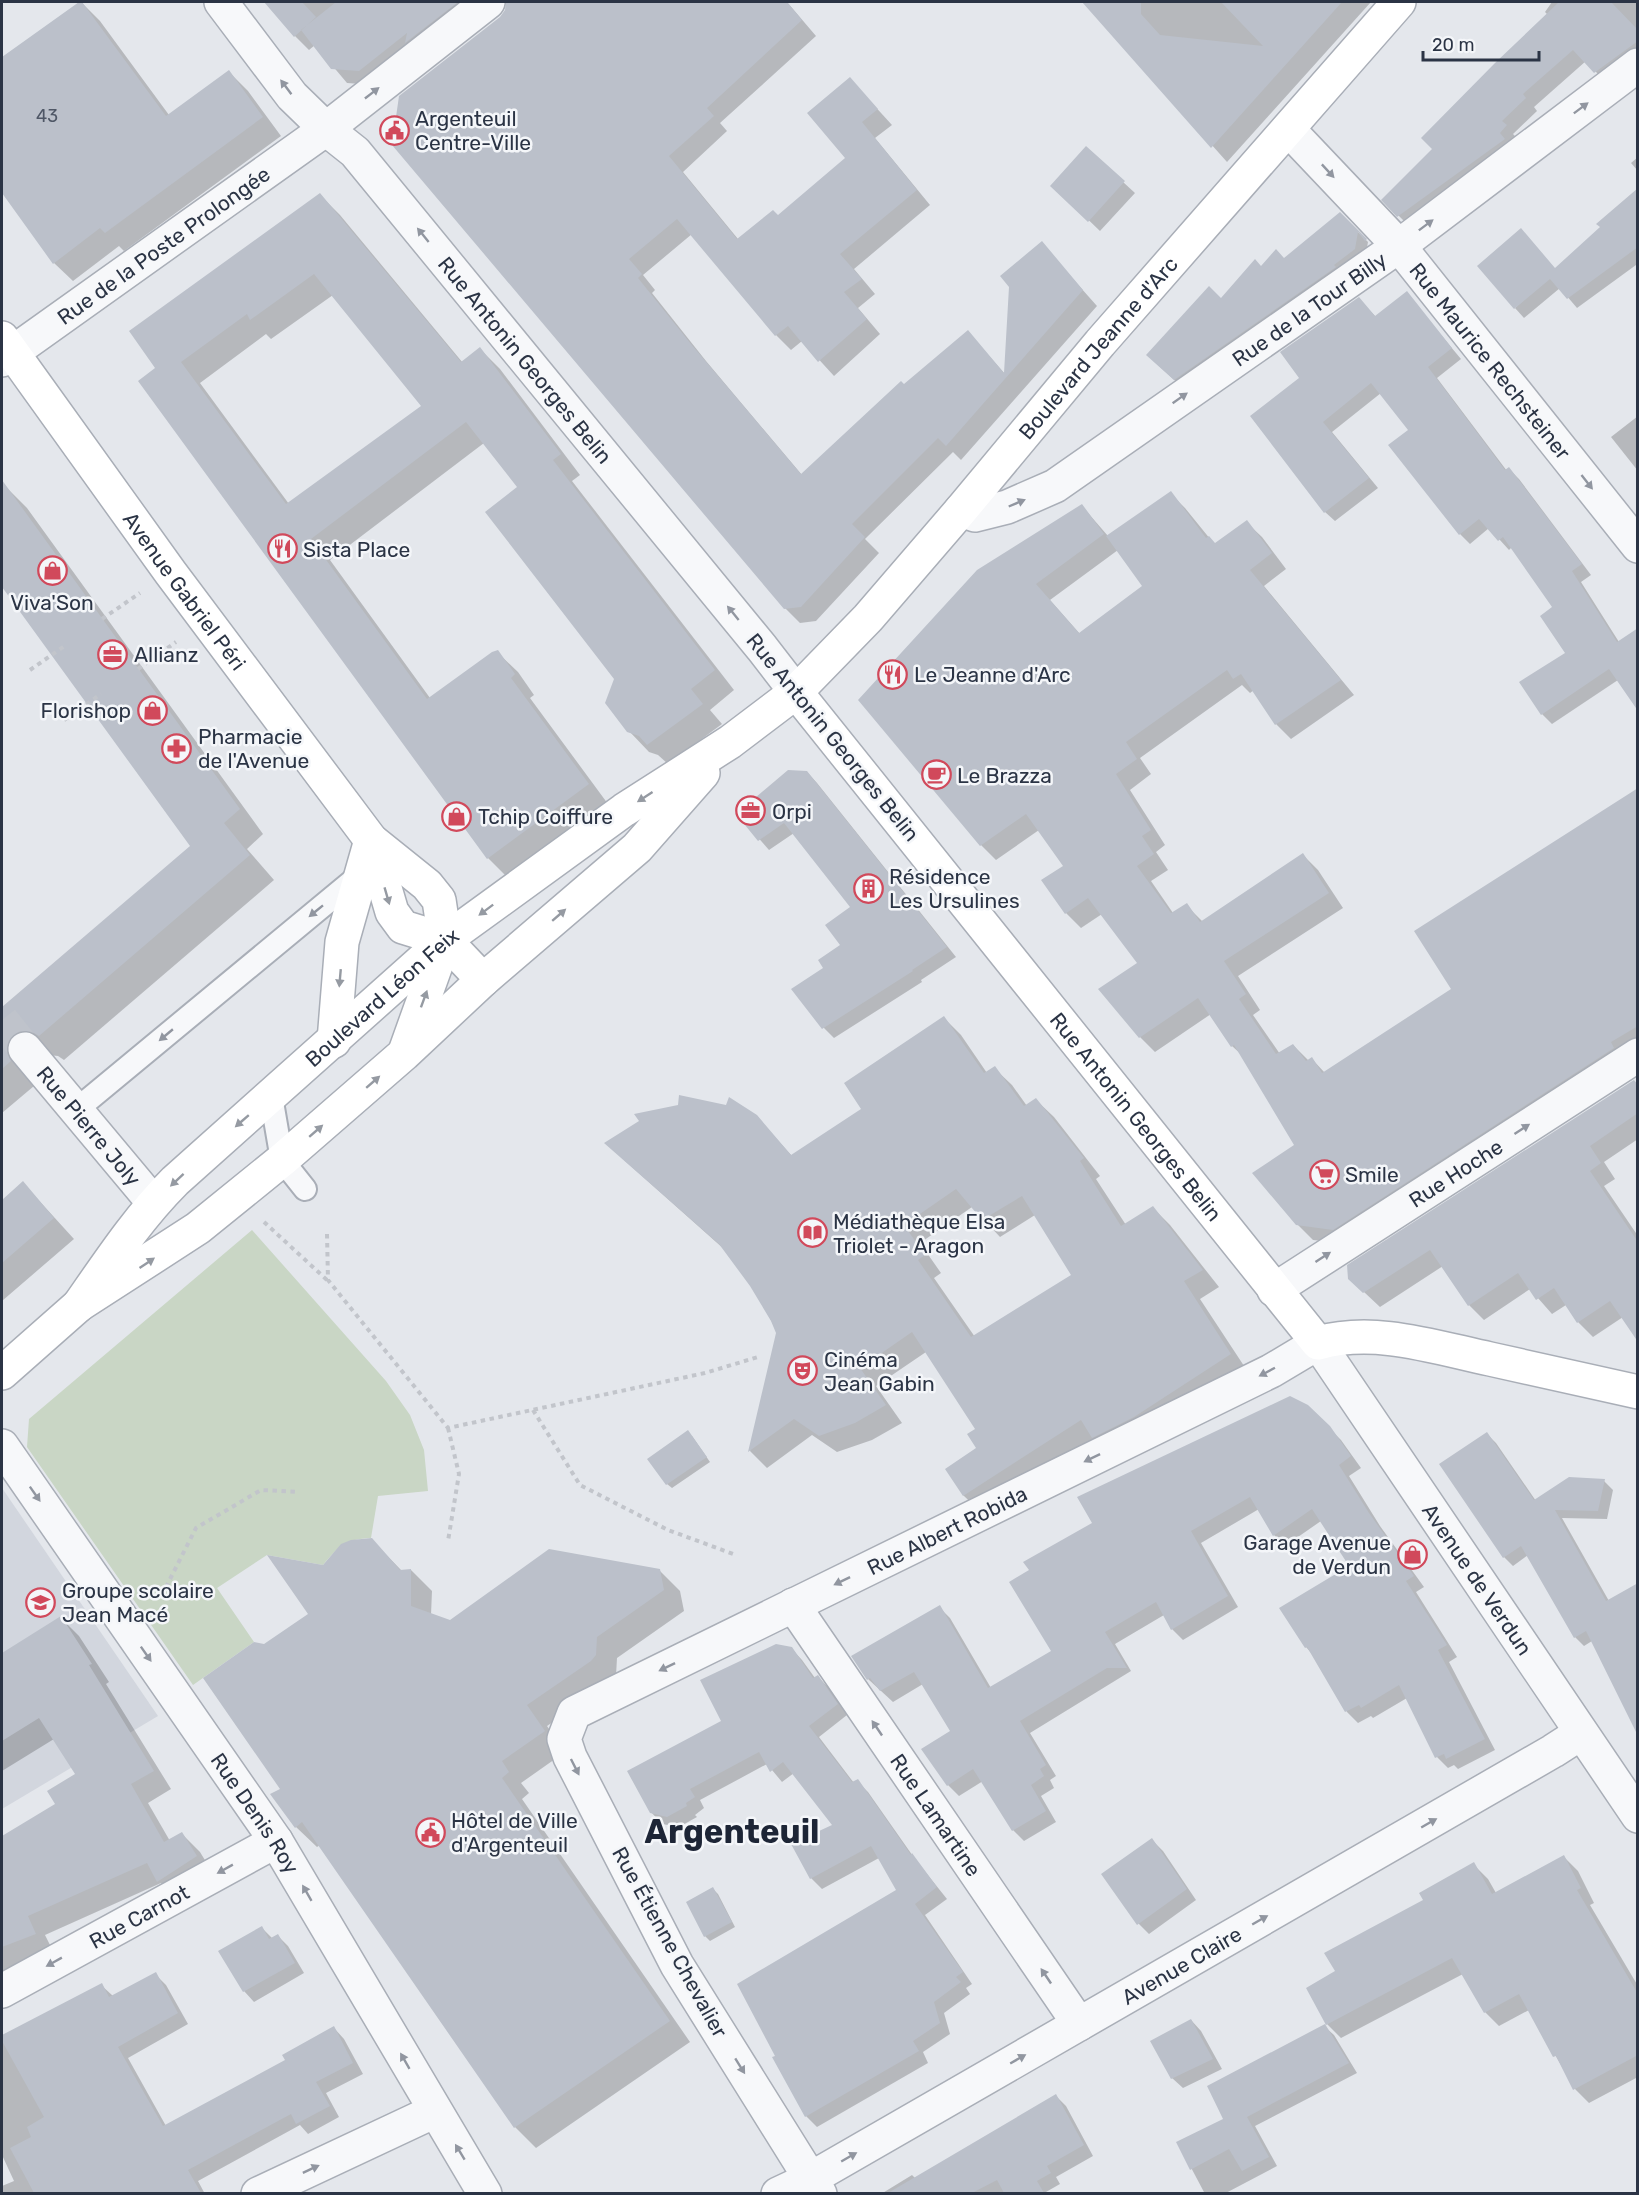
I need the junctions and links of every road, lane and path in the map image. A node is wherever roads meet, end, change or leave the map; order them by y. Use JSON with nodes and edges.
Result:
{"nodes":[{"id":1,"x":221,"y":2,"type":"edge"},
{"id":2,"x":488,"y":2,"type":"edge"},
{"id":3,"x":1399,"y":2,"type":"edge"},
{"id":4,"x":1638,"y":65,"type":"edge"},
{"id":5,"x":326,"y":129,"type":"junction"},
{"id":6,"x":1288,"y":129,"type":"junction"},
{"id":7,"x":1399,"y":246,"type":"junction"},
{"id":8,"x":5,"y":351,"type":"edge"},
{"id":9,"x":961,"y":510,"type":"junction"},
{"id":10,"x":1638,"y":546,"type":"edge"},
{"id":11,"x":170,"y":572,"type":"junction"},
{"id":12,"x":102,"y":619,"type":"dead end"},
{"id":13,"x":206,"y":621,"type":"junction"},
{"id":14,"x":66,"y":645,"type":"dead end"},
{"id":15,"x":138,"y":669,"type":"dead end"},
{"id":16,"x":30,"y":670,"type":"dead end"},
{"id":17,"x":796,"y":692,"type":"junction"},
{"id":18,"x":101,"y":694,"type":"dead end"},
{"id":19,"x":64,"y":720,"type":"dead end"},
{"id":20,"x":730,"y":742,"type":"junction"},
{"id":21,"x":371,"y":840,"type":"junction"},
{"id":22,"x":362,"y":874,"type":"junction"},
{"id":23,"x":445,"y":940,"type":"junction"},
{"id":24,"x":483,"y":980,"type":"junction"},
{"id":25,"x":334,"y":1041,"type":"junction"},
{"id":26,"x":25,"y":1049,"type":"tunnel mouth"},
{"id":27,"x":404,"y":1054,"type":"junction"},
{"id":28,"x":1638,"y":1055,"type":"edge"},
{"id":29,"x":271,"y":1096,"type":"junction"},
{"id":30,"x":76,"y":1110,"type":"junction"},
{"id":31,"x":282,"y":1160,"type":"junction"},
{"id":32,"x":305,"y":1189,"type":"dead end"},
{"id":33,"x":153,"y":1202,"type":"junction"},
{"id":34,"x":263,"y":1221,"type":"dead end"},
{"id":35,"x":327,"y":1234,"type":"dead end"},
{"id":36,"x":328,"y":1280,"type":"junction"},
{"id":37,"x":1274,"y":1290,"type":"junction"},
{"id":38,"x":80,"y":1305,"type":"junction"},
{"id":39,"x":1318,"y":1343,"type":"junction"},
{"id":40,"x":758,"y":1357,"type":"dead end"},
{"id":41,"x":2,"y":1373,"type":"edge"},
{"id":42,"x":1638,"y":1392,"type":"edge"},
{"id":43,"x":532,"y":1410,"type":"junction"},
{"id":44,"x":448,"y":1428,"type":"junction"},
{"id":45,"x":2,"y":1446,"type":"edge"},
{"id":46,"x":299,"y":1492,"type":"dead end"},
{"id":47,"x":448,"y":1541,"type":"dead end"},
{"id":48,"x":736,"y":1555,"type":"dead end"},
{"id":49,"x":793,"y":1605,"type":"junction"},
{"id":50,"x":122,"y":1619,"type":"junction"},
{"id":51,"x":574,"y":1713,"type":"joint"},
{"id":52,"x":1581,"y":1733,"type":"junction"},
{"id":53,"x":1638,"y":1816,"type":"edge"},
{"id":54,"x":276,"y":1841,"type":"junction"},
{"id":55,"x":2,"y":1991,"type":"edge"},
{"id":56,"x":1079,"y":2024,"type":"junction"},
{"id":57,"x":435,"y":2111,"type":"junction"},
{"id":58,"x":815,"y":2186,"type":"edge"},
{"id":59,"x":258,"y":2193,"type":"edge"},
{"id":60,"x":485,"y":2193,"type":"edge"},
{"id":61,"x":778,"y":2193,"type":"edge"}],
"edges":[{"from":5,"to":1,"type":"street","name":"Rue Antonin Georges Belin","one_way":true},
{"from":5,"to":2,"type":"street","name":"Rue de la Poste Prolongée","one_way":true},
{"from":3,"to":6,"type":"main road","name":"Boulevard Jeanne d'Arc"},
{"from":7,"to":4,"type":"street","name":"Rue de la Tour Billy","one_way":true},
{"from":5,"to":8,"type":"street","name":"Rue de la Poste Prolongée"},
{"from":17,"to":5,"type":"street","name":"Rue Antonin Georges Belin","one_way":true},
{"from":6,"to":7,"type":"street","name":"Rue Maurice Rechsteiner","one_way":true},
{"from":6,"to":9,"type":"main road","name":"Boulevard Jeanne d'Arc"},
{"from":9,"to":7,"type":"street","name":"Rue de la Tour Billy","one_way":true},
{"from":7,"to":10,"type":"street","name":"Rue Maurice Rechsteiner","one_way":true},
{"from":8,"to":11,"type":"main road","name":"Avenue Gabriel Péri"},
{"from":9,"to":17,"type":"main road","name":"Boulevard Jeanne d'Arc"},
{"from":11,"to":12,"type":"path"},
{"from":11,"to":13,"type":"main road","name":"Avenue Gabriel Péri"},
{"from":13,"to":15,"type":"path"},
{"from":13,"to":21,"type":"main road","name":"Avenue Gabriel Péri"},
{"from":14,"to":16,"type":"path"},
{"from":17,"to":20,"type":"main road","name":"Boulevard Léon Feix"},
{"from":17,"to":37,"type":"main road","name":"Rue Antonin Georges Belin"},
{"from":18,"to":19,"type":"path"},
{"from":20,"to":23,"type":"main road","name":"Boulevard Léon Feix","one_way":true},
{"from":24,"to":20,"type":"main road","name":"Boulevard Léon Feix","one_way":true},
{"from":21,"to":22,"type":"main road"},
{"from":21,"to":23,"type":"main road","name":"Avenue Gabriel Péri"},
{"from":21,"to":23,"type":"main road","name":"Avenue Gabriel Péri","one_way":true},
{"from":22,"to":25,"type":"main road","one_way":true},
{"from":22,"to":30,"type":"lane","one_way":true},
{"from":23,"to":24,"type":"main road","name":"Avenue Gabriel Péri"},
{"from":23,"to":25,"type":"main road","name":"Boulevard Léon Feix"},
{"from":27,"to":23,"type":"main road","one_way":true},
{"from":24,"to":27,"type":"main road","name":"Boulevard Léon Feix"},
{"from":25,"to":29,"type":"main road","name":"Boulevard Léon Feix"},
{"from":26,"to":30,"type":"street","name":"Rue Pierre Joly"},
{"from":31,"to":27,"type":"main road","name":"Boulevard Léon Feix","one_way":true},
{"from":37,"to":28,"type":"street","name":"Rue Hoche","one_way":true},
{"from":29,"to":31,"type":"lane"},
{"from":29,"to":33,"type":"main road","name":"Boulevard Léon Feix","one_way":true},
{"from":30,"to":33,"type":"street","name":"Rue Pierre Joly"},
{"from":31,"to":32,"type":"lane"},
{"from":38,"to":31,"type":"main road","name":"Boulevard Léon Feix","one_way":true},
{"from":33,"to":38,"type":"main road","name":"Boulevard Léon Feix"},
{"from":34,"to":36,"type":"path"},
{"from":35,"to":36,"type":"path"},
{"from":36,"to":44,"type":"path"},
{"from":37,"to":39,"type":"main road","name":"Rue Antonin Georges Belin"},
{"from":38,"to":41,"type":"main road","name":"Boulevard Léon Feix"},
{"from":39,"to":42,"type":"main road"},
{"from":39,"to":49,"type":"street","name":"Rue Albert Robida","one_way":true},
{"from":39,"to":52,"type":"street","name":"Avenue de Verdun"},
{"from":40,"to":43,"type":"path"},
{"from":43,"to":44,"type":"path"},
{"from":43,"to":48,"type":"path"},
{"from":44,"to":47,"type":"path"},
{"from":45,"to":50,"type":"street","name":"Rue Denis Roy","one_way":true},
{"from":46,"to":50,"type":"path"},
{"from":49,"to":51,"type":"street","name":"Rue Albert Robida","one_way":true},
{"from":56,"to":49,"type":"street","name":"Rue Lamartine","one_way":true},
{"from":50,"to":54,"type":"street","name":"Rue Denis Roy","one_way":true},
{"from":51,"to":58,"type":"street","name":"Rue Étienne Chevalier","one_way":true},
{"from":52,"to":53,"type":"street","name":"Avenue de Verdun"},
{"from":56,"to":52,"type":"street","name":"Avenue Claire","one_way":true},
{"from":54,"to":55,"type":"street","name":"Rue Carnot","one_way":true},
{"from":57,"to":54,"type":"street","name":"Rue Denis Roy","one_way":true},
{"from":58,"to":56,"type":"street","name":"Avenue Claire","one_way":true},
{"from":59,"to":57,"type":"street","one_way":true},
{"from":60,"to":57,"type":"street","name":"Rue Denis Roy","one_way":true},
{"from":58,"to":61,"type":"street","name":"Avenue Claire"}]}
